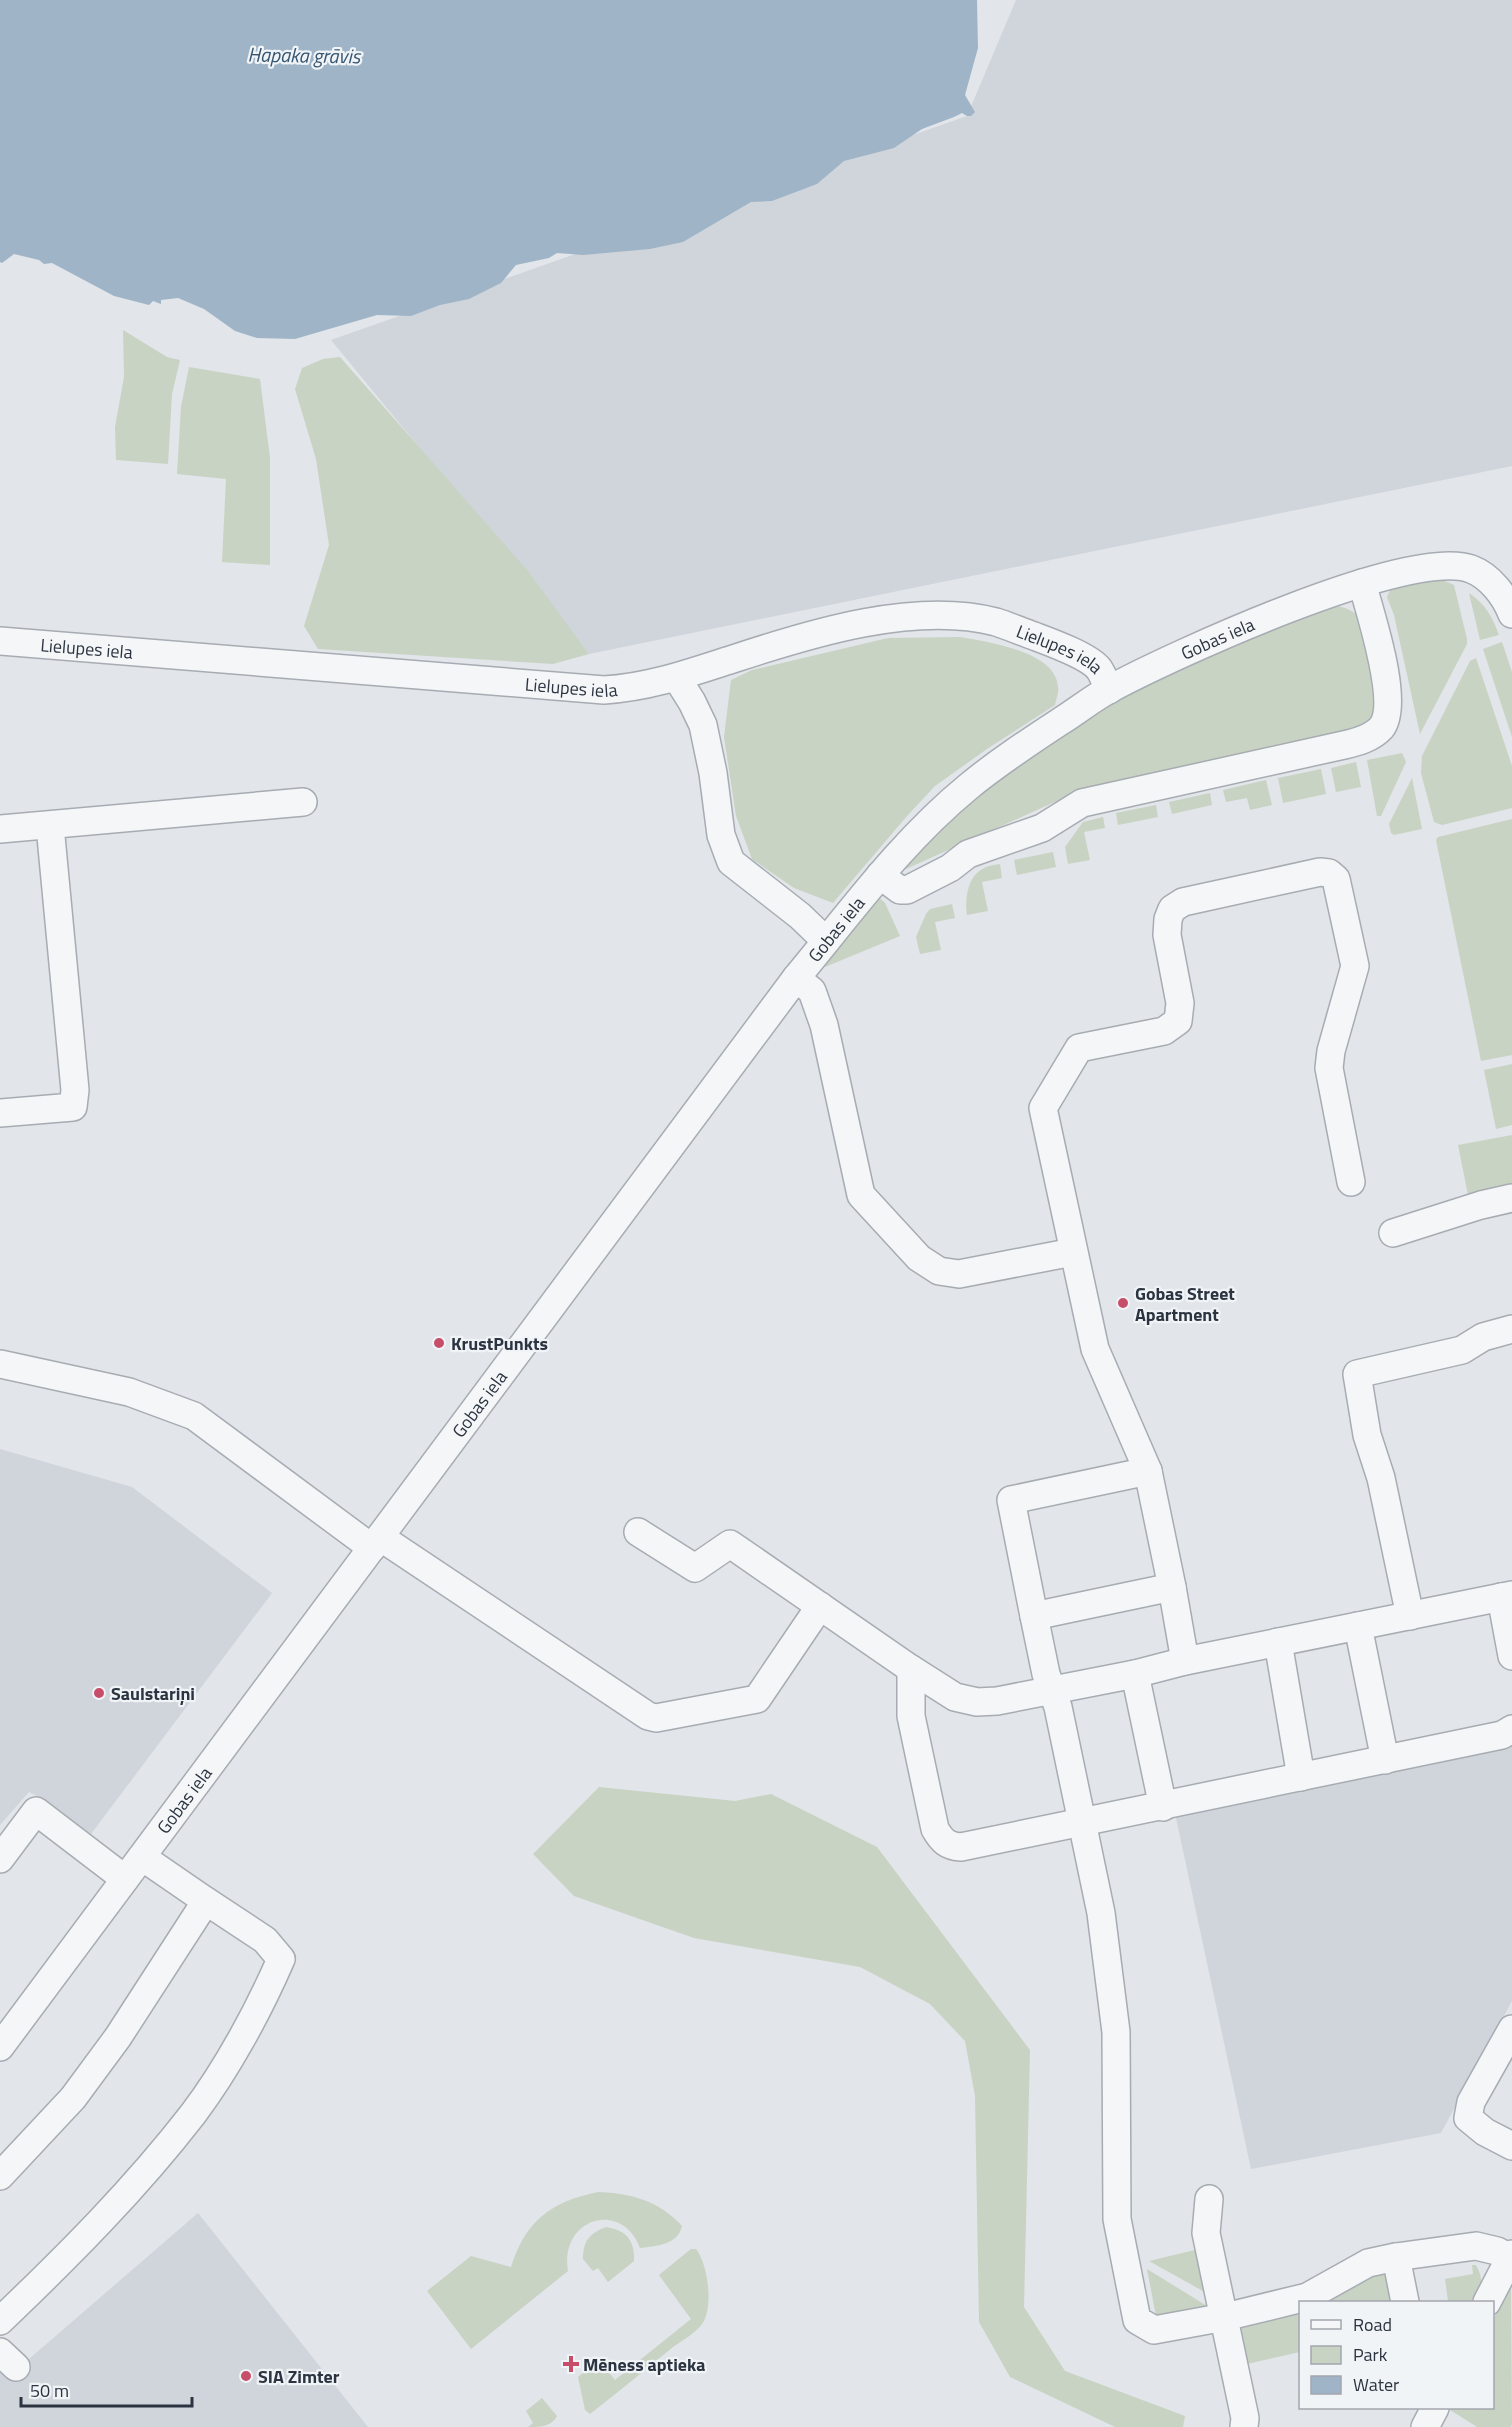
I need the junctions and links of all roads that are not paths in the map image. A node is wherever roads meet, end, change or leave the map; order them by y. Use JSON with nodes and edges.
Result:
{"nodes":[{"id":1,"x":1362,"y":584,"type":"junction"},
{"id":2,"x":1512,"y":614,"type":"edge"},
{"id":3,"x":0,"y":641,"type":"edge"},
{"id":4,"x":677,"y":678,"type":"junction"},
{"id":5,"x":1109,"y":690,"type":"junction"},
{"id":6,"x":303,"y":802,"type":"dead end"},
{"id":7,"x":50,"y":826,"type":"junction"},
{"id":8,"x":0,"y":830,"type":"edge"},
{"id":9,"x":880,"y":875,"type":"junction"},
{"id":10,"x":826,"y":941,"type":"junction"},
{"id":11,"x":796,"y":978,"type":"junction"},
{"id":12,"x":0,"y":1113,"type":"edge"},
{"id":13,"x":1351,"y":1182,"type":"dead end"},
{"id":14,"x":1512,"y":1198,"type":"edge"},
{"id":15,"x":1393,"y":1233,"type":"dead end"},
{"id":16,"x":1073,"y":1252,"type":"junction"},
{"id":17,"x":1512,"y":1329,"type":"edge"},
{"id":18,"x":0,"y":1364,"type":"edge"},
{"id":19,"x":1148,"y":1471,"type":"junction"},
{"id":20,"x":638,"y":1532,"type":"dead end"},
{"id":21,"x":376,"y":1542,"type":"junction"},
{"id":22,"x":1172,"y":1587,"type":"junction"},
{"id":23,"x":1506,"y":1596,"type":"edge"},
{"id":24,"x":820,"y":1606,"type":"junction"},
{"id":25,"x":1034,"y":1616,"type":"junction"},
{"id":26,"x":1410,"y":1616,"type":"junction"},
{"id":27,"x":1358,"y":1626,"type":"junction"},
{"id":28,"x":1278,"y":1642,"type":"junction"},
{"id":29,"x":1512,"y":1656,"type":"edge"},
{"id":30,"x":1185,"y":1661,"type":"junction"},
{"id":31,"x":911,"y":1669,"type":"junction"},
{"id":32,"x":1135,"y":1674,"type":"junction"},
{"id":33,"x":1052,"y":1691,"type":"junction"},
{"id":34,"x":1512,"y":1730,"type":"edge"},
{"id":35,"x":1385,"y":1760,"type":"junction"},
{"id":36,"x":1301,"y":1777,"type":"junction"},
{"id":37,"x":1163,"y":1807,"type":"junction"},
{"id":38,"x":1081,"y":1823,"type":"junction"},
{"id":39,"x":142,"y":1857,"type":"junction"},
{"id":40,"x":0,"y":1859,"type":"edge"},
{"id":41,"x":125,"y":1879,"type":"junction"},
{"id":42,"x":206,"y":1901,"type":"junction"},
{"id":43,"x":1512,"y":2029,"type":"edge"},
{"id":44,"x":0,"y":2047,"type":"edge"},
{"id":45,"x":1512,"y":2146,"type":"edge"},
{"id":46,"x":0,"y":2176,"type":"edge"},
{"id":47,"x":1209,"y":2199,"type":"dead end"},
{"id":48,"x":1511,"y":2256,"type":"edge"},
{"id":49,"x":1396,"y":2257,"type":"junction"},
{"id":50,"x":1405,"y":2301,"type":"edge"},
{"id":51,"x":1488,"y":2301,"type":"edge"},
{"id":52,"x":1225,"y":2317,"type":"junction"},
{"id":53,"x":0,"y":2321,"type":"edge"},
{"id":54,"x":1244,"y":2427,"type":"edge"}],
"edges":[{"from":1,"to":2,"type":"street","name":"Gobas iela"},
{"from":1,"to":5,"type":"street","name":"Gobas iela"},
{"from":1,"to":9,"type":"street"},
{"from":3,"to":4,"type":"street","name":"Lielupes iela"},
{"from":4,"to":5,"type":"street","name":"Lielupes iela"},
{"from":4,"to":10,"type":"street"},
{"from":5,"to":9,"type":"street","name":"Gobas iela"},
{"from":6,"to":7,"type":"street"},
{"from":7,"to":8,"type":"street"},
{"from":7,"to":12,"type":"street"},
{"from":9,"to":10,"type":"street","name":"Gobas iela"},
{"from":10,"to":11,"type":"street","name":"Gobas iela"},
{"from":11,"to":16,"type":"street"},
{"from":11,"to":21,"type":"street","name":"Gobas iela"},
{"from":13,"to":16,"type":"street"},
{"from":14,"to":15,"type":"street"},
{"from":16,"to":19,"type":"street"},
{"from":17,"to":26,"type":"street"},
{"from":18,"to":21,"type":"street"},
{"from":19,"to":22,"type":"street"},
{"from":19,"to":25,"type":"street"},
{"from":20,"to":24,"type":"street"},
{"from":21,"to":24,"type":"street"},
{"from":21,"to":39,"type":"street","name":"Gobas iela"},
{"from":22,"to":25,"type":"street"},
{"from":22,"to":30,"type":"street"},
{"from":23,"to":26,"type":"street"},
{"from":23,"to":29,"type":"street"},
{"from":24,"to":31,"type":"street"},
{"from":25,"to":33,"type":"street"},
{"from":26,"to":27,"type":"street"},
{"from":27,"to":28,"type":"street"},
{"from":27,"to":35,"type":"street"},
{"from":28,"to":30,"type":"street"},
{"from":28,"to":36,"type":"street"},
{"from":30,"to":32,"type":"street"},
{"from":31,"to":33,"type":"street"},
{"from":31,"to":38,"type":"street"},
{"from":32,"to":33,"type":"street"},
{"from":32,"to":37,"type":"street"},
{"from":33,"to":38,"type":"street"},
{"from":34,"to":35,"type":"street"},
{"from":35,"to":36,"type":"street"},
{"from":36,"to":37,"type":"street"},
{"from":37,"to":38,"type":"street"},
{"from":38,"to":52,"type":"street"},
{"from":39,"to":41,"type":"street","name":"Gobas iela"},
{"from":39,"to":42,"type":"street"},
{"from":40,"to":41,"type":"street"},
{"from":41,"to":44,"type":"street","name":"Gobas iela"},
{"from":42,"to":46,"type":"street"},
{"from":42,"to":53,"type":"street"},
{"from":43,"to":45,"type":"street"},
{"from":47,"to":52,"type":"street"},
{"from":48,"to":49,"type":"street"},
{"from":48,"to":51,"type":"street"},
{"from":49,"to":50,"type":"street"},
{"from":49,"to":52,"type":"street"},
{"from":52,"to":54,"type":"street"}]}
